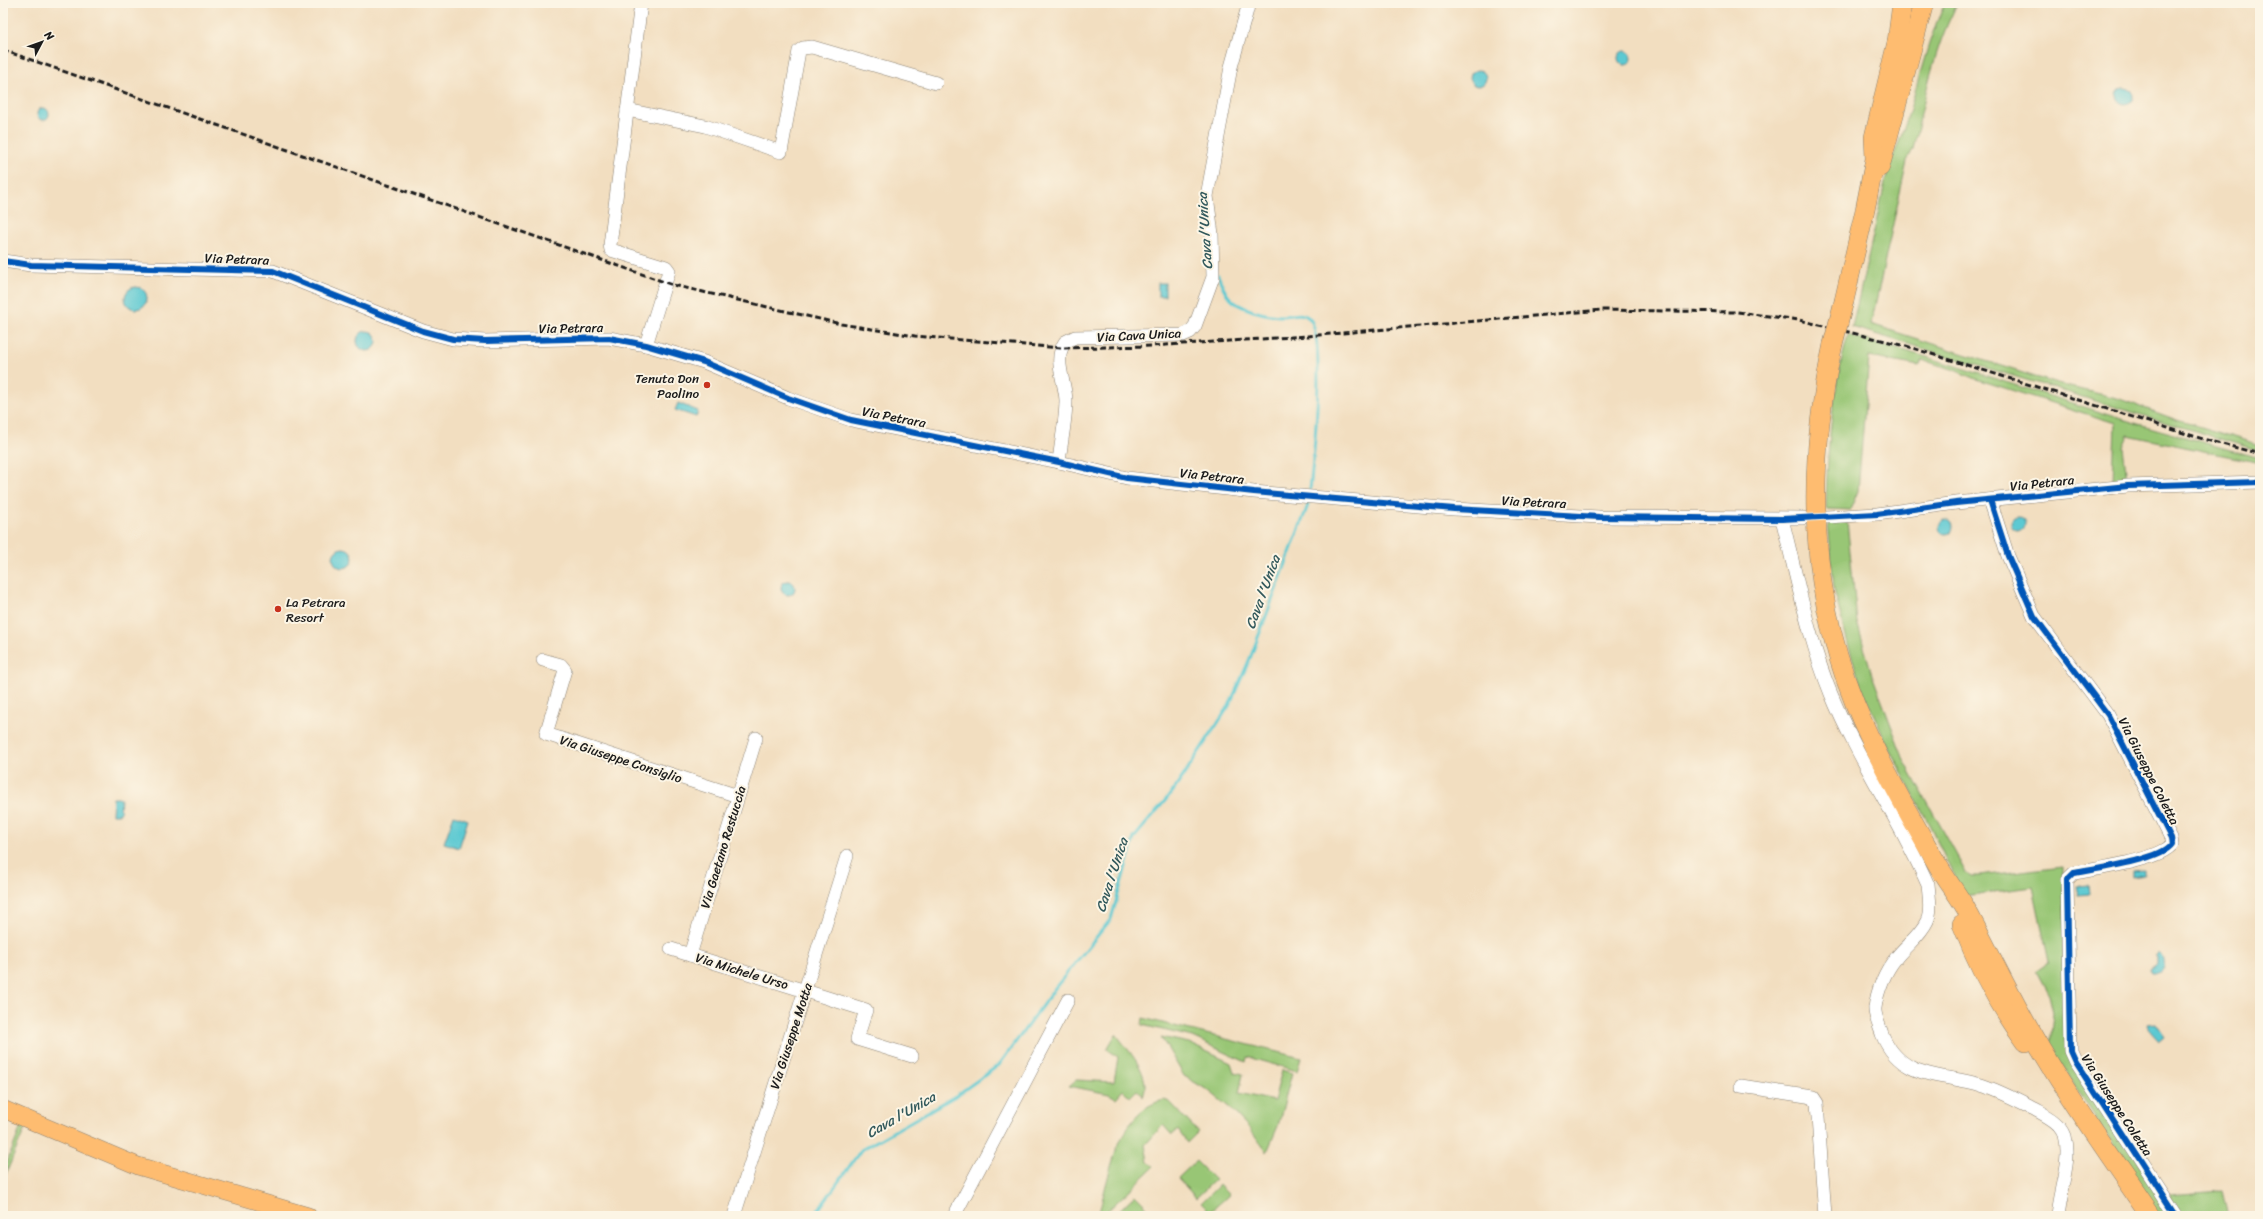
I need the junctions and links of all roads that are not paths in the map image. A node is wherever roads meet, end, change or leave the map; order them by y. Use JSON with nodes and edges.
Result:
{"nodes":[{"id":1,"x":641,"y":3,"type":"edge"},
{"id":2,"x":1249,"y":3,"type":"edge"},
{"id":3,"x":1902,"y":3,"type":"edge"},
{"id":4,"x":1914,"y":3,"type":"edge"},
{"id":5,"x":1924,"y":3,"type":"edge"},
{"id":6,"x":1937,"y":3,"type":"edge"},
{"id":7,"x":936,"y":83,"type":"dead end"},
{"id":8,"x":627,"y":110,"type":"junction"},
{"id":9,"x":1890,"y":129,"type":"junction"},
{"id":10,"x":1875,"y":159,"type":"junction"},
{"id":11,"x":1865,"y":210,"type":"junction"},
{"id":12,"x":3,"y":261,"type":"edge"},
{"id":13,"x":646,"y":345,"type":"junction"},
{"id":14,"x":1059,"y":462,"type":"junction"},
{"id":15,"x":2260,"y":482,"type":"edge"},
{"id":16,"x":1990,"y":500,"type":"junction"},
{"id":17,"x":1827,"y":517,"type":"dead end"},
{"id":18,"x":1803,"y":518,"type":"dead end"},
{"id":19,"x":1782,"y":519,"type":"junction"},
{"id":20,"x":543,"y":660,"type":"dead end"},
{"id":21,"x":756,"y":738,"type":"dead end"},
{"id":22,"x":738,"y":796,"type":"junction"},
{"id":23,"x":847,"y":856,"type":"dead end"},
{"id":24,"x":1937,"y":863,"type":"junction"},
{"id":25,"x":671,"y":950,"type":"dead end"},
{"id":26,"x":690,"y":955,"type":"junction"},
{"id":27,"x":805,"y":991,"type":"junction"},
{"id":28,"x":1068,"y":1000,"type":"dead end"},
{"id":29,"x":912,"y":1056,"type":"dead end"},
{"id":30,"x":1741,"y":1086,"type":"dead end"},
{"id":31,"x":3,"y":1109,"type":"edge"},
{"id":32,"x":308,"y":1216,"type":"edge"},
{"id":33,"x":734,"y":1216,"type":"edge"},
{"id":34,"x":954,"y":1216,"type":"edge"},
{"id":35,"x":1825,"y":1216,"type":"edge"},
{"id":36,"x":2057,"y":1216,"type":"edge"},
{"id":37,"x":2144,"y":1216,"type":"edge"},
{"id":38,"x":2152,"y":1216,"type":"edge"},
{"id":39,"x":2175,"y":1216,"type":"edge"}],
"edges":[{"from":1,"to":8,"type":"street"},
{"from":2,"to":14,"type":"street","name":"Via Cava Unica"},
{"from":3,"to":10,"type":"highway"},
{"from":4,"to":10,"type":"highway"},
{"from":5,"to":9,"type":"highway"},
{"from":6,"to":9,"type":"highway"},
{"from":7,"to":8,"type":"street"},
{"from":8,"to":13,"type":"street"},
{"from":9,"to":11,"type":"highway"},
{"from":10,"to":11,"type":"highway"},
{"from":11,"to":24,"type":"highway","bridge":true},
{"from":12,"to":13,"type":"street","name":"Via Petrara"},
{"from":13,"to":14,"type":"street","name":"Via Petrara"},
{"from":14,"to":19,"type":"street","name":"Via Petrara"},
{"from":15,"to":16,"type":"street","name":"Via Petrara"},
{"from":16,"to":17,"type":"street","name":"Via Petrara"},
{"from":16,"to":39,"type":"street","name":"Via Giuseppe Coletta"},
{"from":18,"to":19,"type":"street","name":"Via Petrara"},
{"from":19,"to":36,"type":"street"},
{"from":20,"to":22,"type":"street","name":"Via Giuseppe Consiglio"},
{"from":21,"to":22,"type":"street","name":"Via Gaetano Restuccia"},
{"from":22,"to":26,"type":"street","name":"Via Gaetano Restuccia"},
{"from":23,"to":27,"type":"street","name":"Via Giuseppe Motta"},
{"from":24,"to":37,"type":"highway"},
{"from":24,"to":38,"type":"highway"},
{"from":25,"to":26,"type":"street","name":"Via Michele Urso"},
{"from":26,"to":27,"type":"street","name":"Via Michele Urso"},
{"from":27,"to":29,"type":"street","name":"Via Michele Urso"},
{"from":27,"to":33,"type":"street","name":"Via Giuseppe Motta"},
{"from":28,"to":34,"type":"street"},
{"from":30,"to":35,"type":"street"},
{"from":31,"to":32,"type":"main road"}]}
